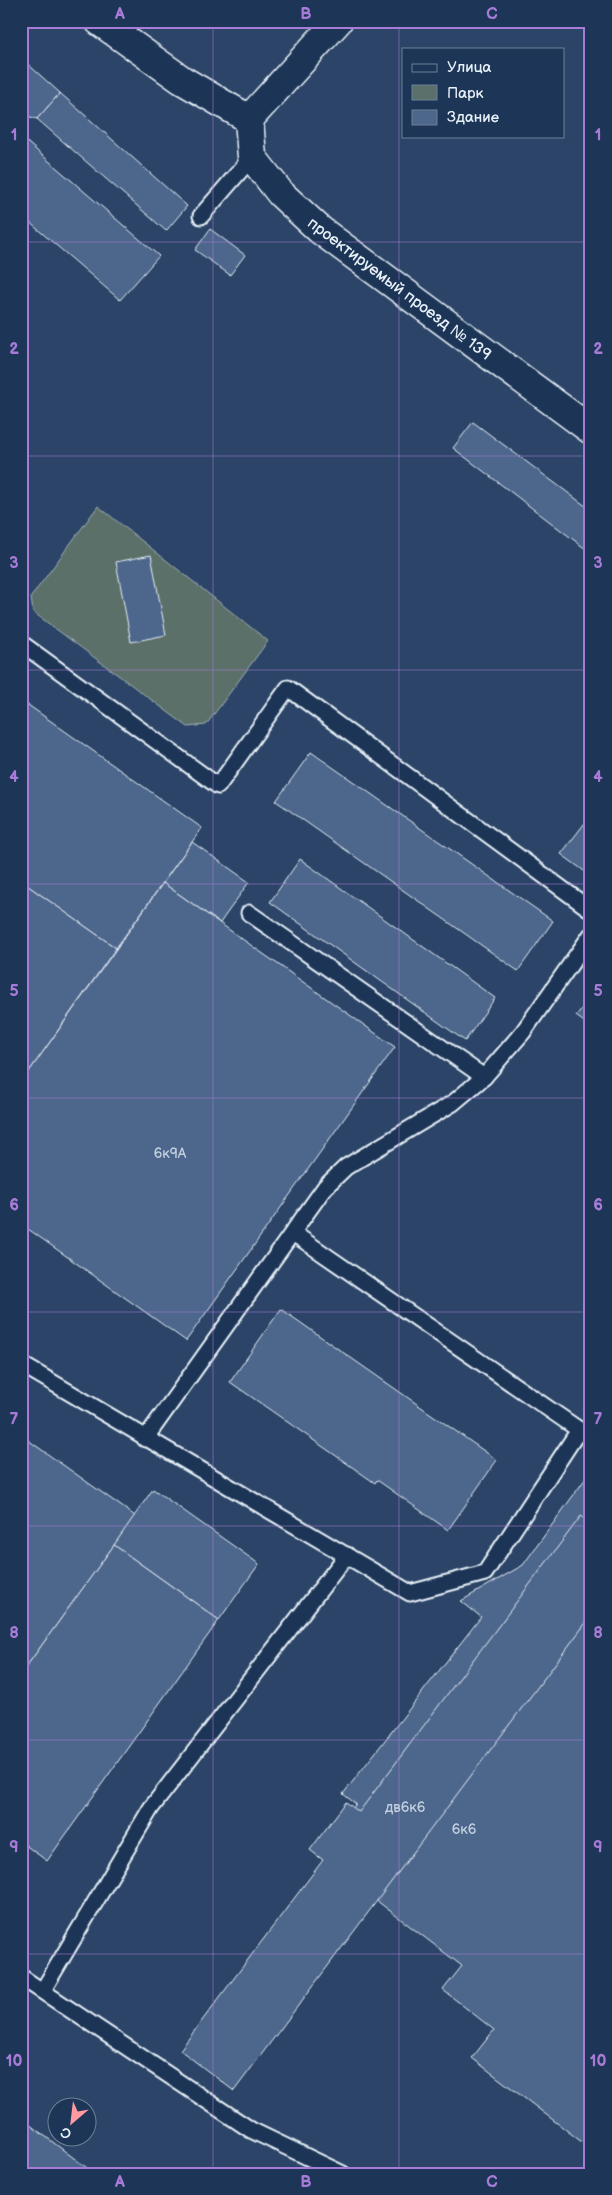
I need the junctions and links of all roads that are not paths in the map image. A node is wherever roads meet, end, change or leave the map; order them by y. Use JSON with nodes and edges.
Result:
{"nodes":[{"id":1,"x":99,"y":21,"type":"edge"},
{"id":2,"x":338,"y":21,"type":"edge"},
{"id":3,"x":249,"y":119,"type":"junction"},
{"id":4,"x":252,"y":157,"type":"junction"},
{"id":5,"x":200,"y":216,"type":"dead end"},
{"id":6,"x":591,"y":430,"type":"edge"},
{"id":7,"x":21,"y":643,"type":"edge"},
{"id":8,"x":591,"y":910,"type":"edge"},
{"id":9,"x":249,"y":913,"type":"dead end"},
{"id":10,"x":591,"y":935,"type":"edge"},
{"id":11,"x":484,"y":1077,"type":"junction"},
{"id":12,"x":293,"y":1233,"type":"junction"},
{"id":13,"x":21,"y":1364,"type":"edge"},
{"id":14,"x":585,"y":1434,"type":"edge"},
{"id":15,"x":146,"y":1438,"type":"junction"},
{"id":16,"x":347,"y":1555,"type":"junction"},
{"id":17,"x":21,"y":1977,"type":"edge"},
{"id":18,"x":43,"y":1990,"type":"junction"},
{"id":19,"x":343,"y":2174,"type":"edge"}],
"edges":[{"from":1,"to":3,"type":"street"},
{"from":2,"to":3,"type":"street"},
{"from":3,"to":4,"type":"street"},
{"from":4,"to":5,"type":"lane"},
{"from":4,"to":6,"type":"street","name":"проектируемый проезд № 139"},
{"from":7,"to":8,"type":"lane"},
{"from":9,"to":11,"type":"lane"},
{"from":10,"to":11,"type":"lane"},
{"from":11,"to":12,"type":"lane"},
{"from":12,"to":14,"type":"lane"},
{"from":12,"to":15,"type":"lane"},
{"from":13,"to":15,"type":"lane"},
{"from":14,"to":16,"type":"lane"},
{"from":15,"to":16,"type":"lane"},
{"from":16,"to":18,"type":"lane"},
{"from":17,"to":18,"type":"lane"},
{"from":18,"to":19,"type":"lane"}]}
